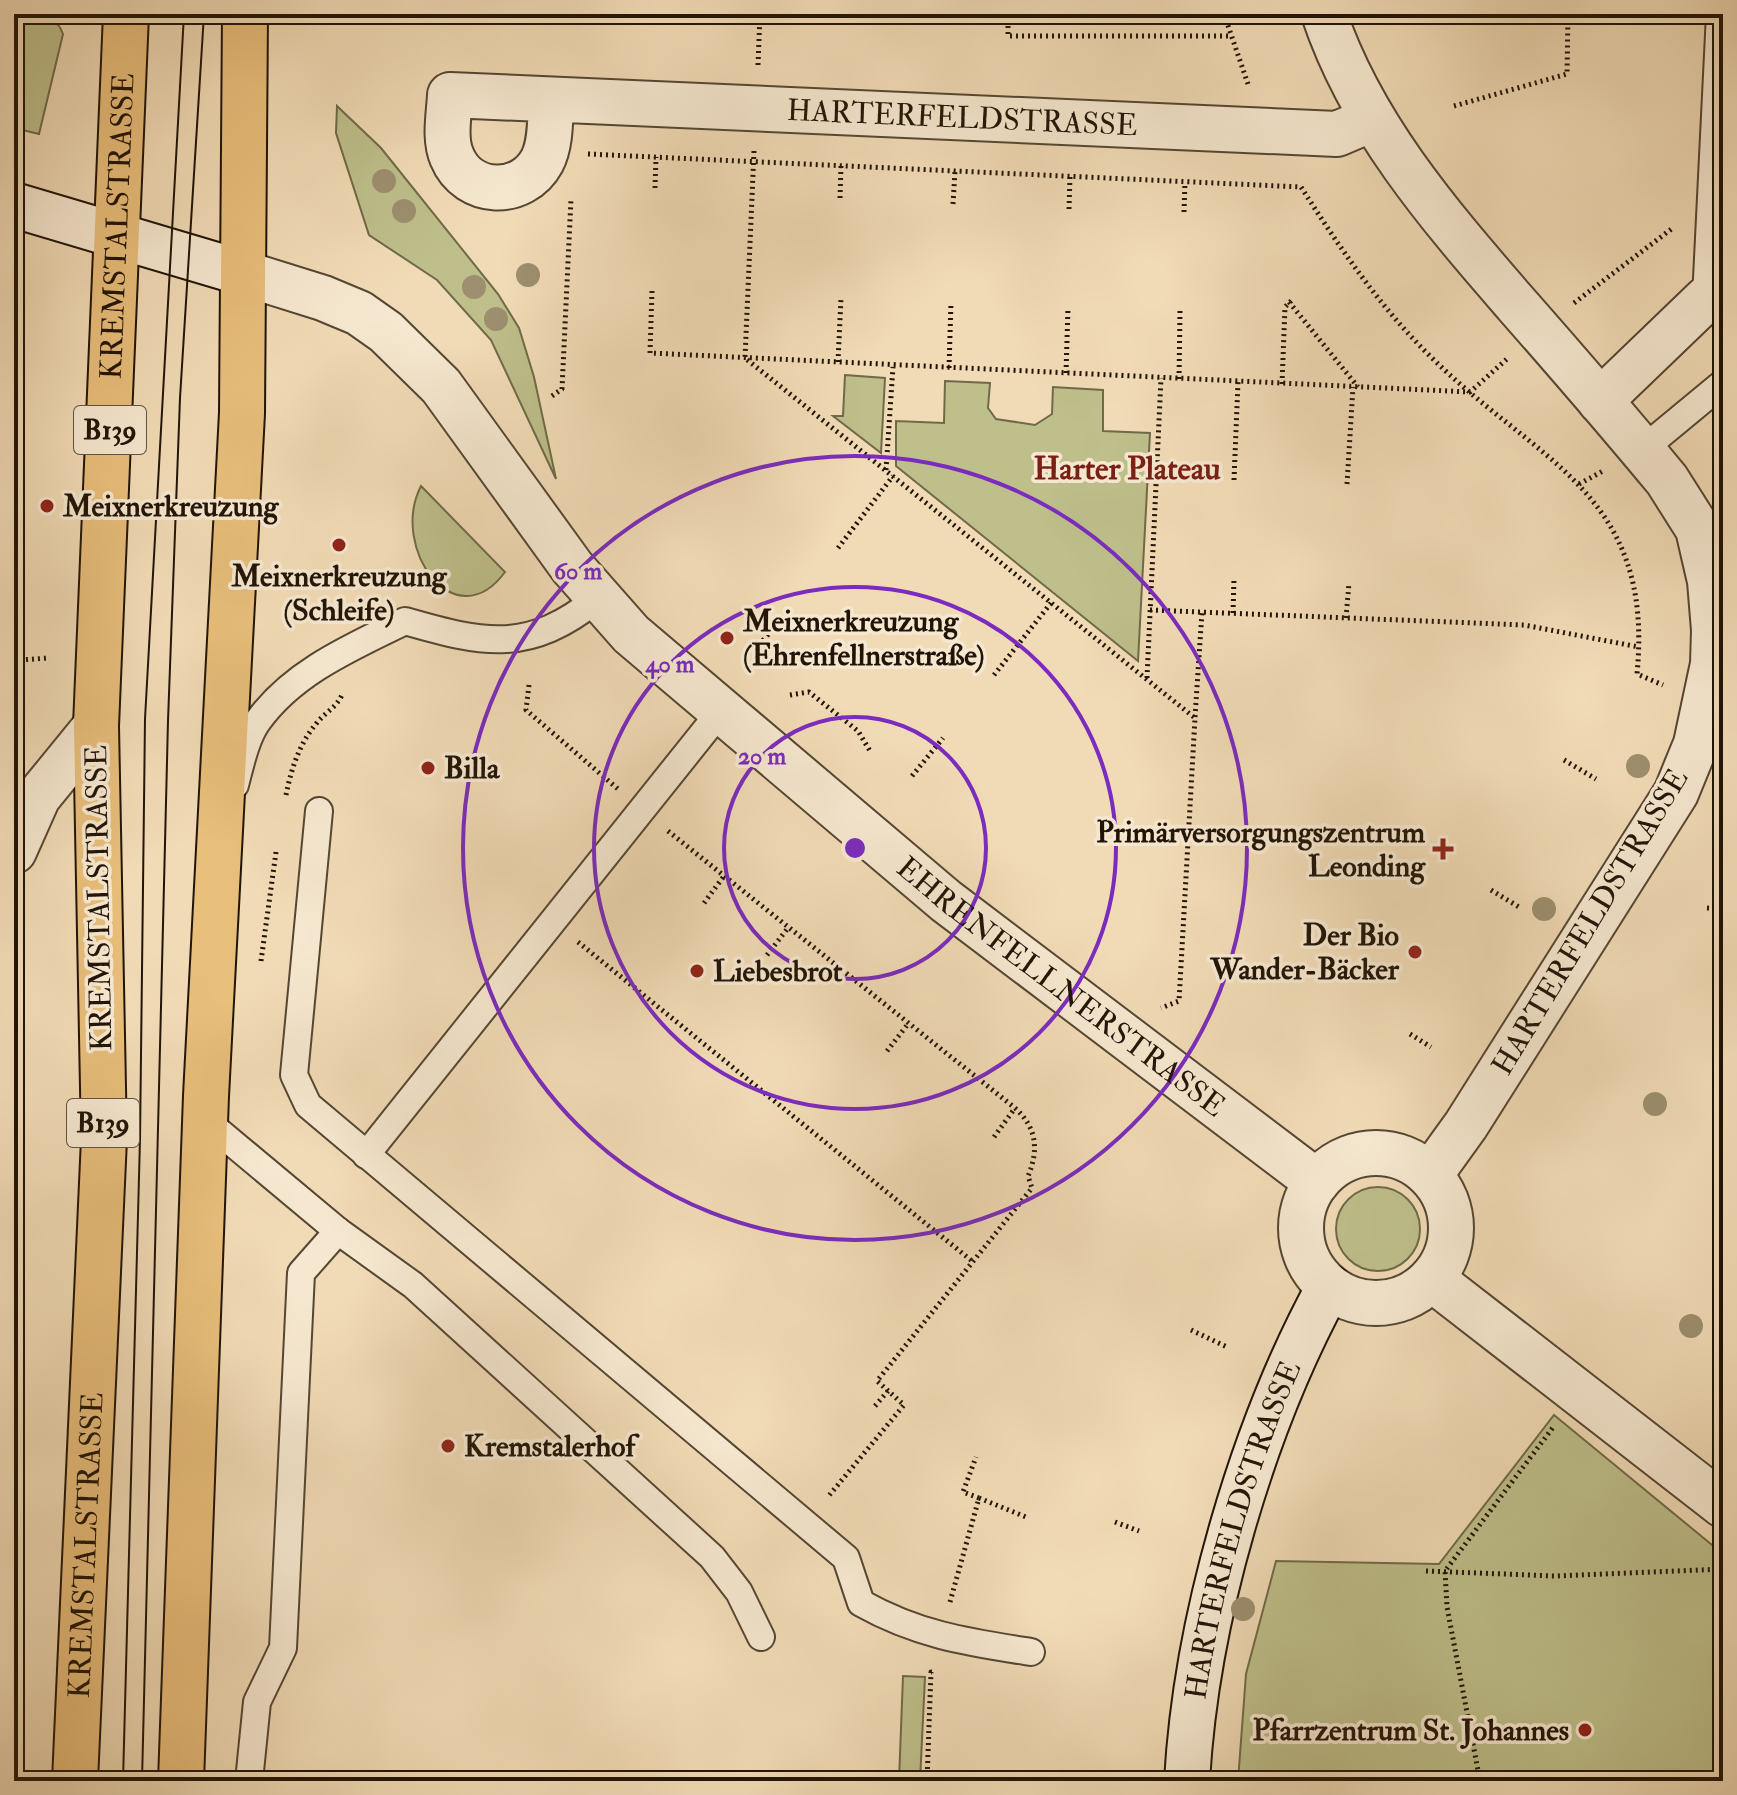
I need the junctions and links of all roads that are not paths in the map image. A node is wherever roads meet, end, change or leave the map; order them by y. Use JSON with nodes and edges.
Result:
{"nodes":[{"id":1,"x":126,"y":14,"type":"edge"},
{"id":2,"x":245,"y":14,"type":"edge"},
{"id":3,"x":1324,"y":14,"type":"edge"},
{"id":4,"x":1720,"y":14,"type":"edge"},
{"id":5,"x":551,"y":100,"type":"dead end"},
{"id":6,"x":1372,"y":119,"type":"junction"},
{"id":7,"x":14,"y":205,"type":"edge"},
{"id":8,"x":118,"y":236,"type":"junction"},
{"id":9,"x":243,"y":273,"type":"junction"},
{"id":10,"x":1714,"y":295,"type":"edge"},
{"id":11,"x":1723,"y":383,"type":"edge"},
{"id":12,"x":1600,"y":401,"type":"junction"},
{"id":13,"x":1642,"y":450,"type":"junction"},
{"id":14,"x":598,"y":598,"type":"junction"},
{"id":15,"x":1714,"y":707,"type":"edge"},
{"id":16,"x":720,"y":712,"type":"junction"},
{"id":17,"x":96,"y":726,"type":"junction"},
{"id":18,"x":319,"y":811,"type":"dead end"},
{"id":19,"x":14,"y":851,"type":"edge"},
{"id":20,"x":217,"y":871,"type":"junction"},
{"id":21,"x":205,"y":1120,"type":"junction"},
{"id":22,"x":366,"y":1155,"type":"junction"},
{"id":23,"x":1430,"y":1175,"type":"junction"},
{"id":24,"x":1317,"y":1182,"type":"junction"},
{"id":25,"x":338,"y":1231,"type":"junction"},
{"id":26,"x":1432,"y":1279,"type":"junction"},
{"id":27,"x":1329,"y":1287,"type":"junction"},
{"id":28,"x":1723,"y":1505,"type":"edge"},
{"id":29,"x":761,"y":1637,"type":"dead end"},
{"id":30,"x":1031,"y":1652,"type":"dead end"},
{"id":31,"x":75,"y":1781,"type":"edge"},
{"id":32,"x":181,"y":1781,"type":"edge"},
{"id":33,"x":249,"y":1781,"type":"edge"},
{"id":34,"x":1187,"y":1781,"type":"edge"}],
"edges":[{"from":1,"to":8,"type":"main road","name":"KREMSTALSTRASSE","number":"B139"},
{"from":2,"to":9,"type":"main road"},
{"from":3,"to":6,"type":"street","name":"HARTERFELDSTRASSE"},
{"from":4,"to":10,"type":"lane"},
{"from":5,"to":6,"type":"street","name":"HARTERFELDSTRASSE"},
{"from":6,"to":12,"type":"street","name":"HARTERFELDSTRASSE"},
{"from":7,"to":8,"type":"street","name":"EHRENFELLNERSTRASSE"},
{"from":8,"to":9,"type":"street","name":"EHRENFELLNERSTRASSE"},
{"from":8,"to":17,"type":"main road","name":"KREMSTALSTRASSE","number":"B139"},
{"from":9,"to":14,"type":"street","name":"EHRENFELLNERSTRASSE"},
{"from":9,"to":20,"type":"main road"},
{"from":10,"to":12,"type":"street"},
{"from":11,"to":13,"type":"lane"},
{"from":12,"to":13,"type":"street","name":"HARTERFELDSTRASSE"},
{"from":13,"to":15,"type":"street","name":"HARTERFELDSTRASSE"},
{"from":14,"to":16,"type":"street","name":"EHRENFELLNERSTRASSE"},
{"from":14,"to":20,"type":"lane"},
{"from":15,"to":23,"type":"street","name":"HARTERFELDSTRASSE"},
{"from":16,"to":22,"type":"lane"},
{"from":16,"to":24,"type":"street","name":"EHRENFELLNERSTRASSE"},
{"from":17,"to":19,"type":"street"},
{"from":17,"to":31,"type":"main road","name":"KREMSTALSTRASSE","number":"B139"},
{"from":18,"to":22,"type":"lane"},
{"from":20,"to":21,"type":"main road"},
{"from":21,"to":25,"type":"lane"},
{"from":21,"to":32,"type":"main road"},
{"from":22,"to":30,"type":"lane"},
{"from":23,"to":24,"type":"street"},
{"from":23,"to":26,"type":"street"},
{"from":24,"to":27,"type":"street"},
{"from":25,"to":29,"type":"lane"},
{"from":25,"to":33,"type":"lane"},
{"from":26,"to":27,"type":"street"},
{"from":26,"to":28,"type":"street"},
{"from":27,"to":34,"type":"street","name":"HARTERFELDSTRASSE"}]}
